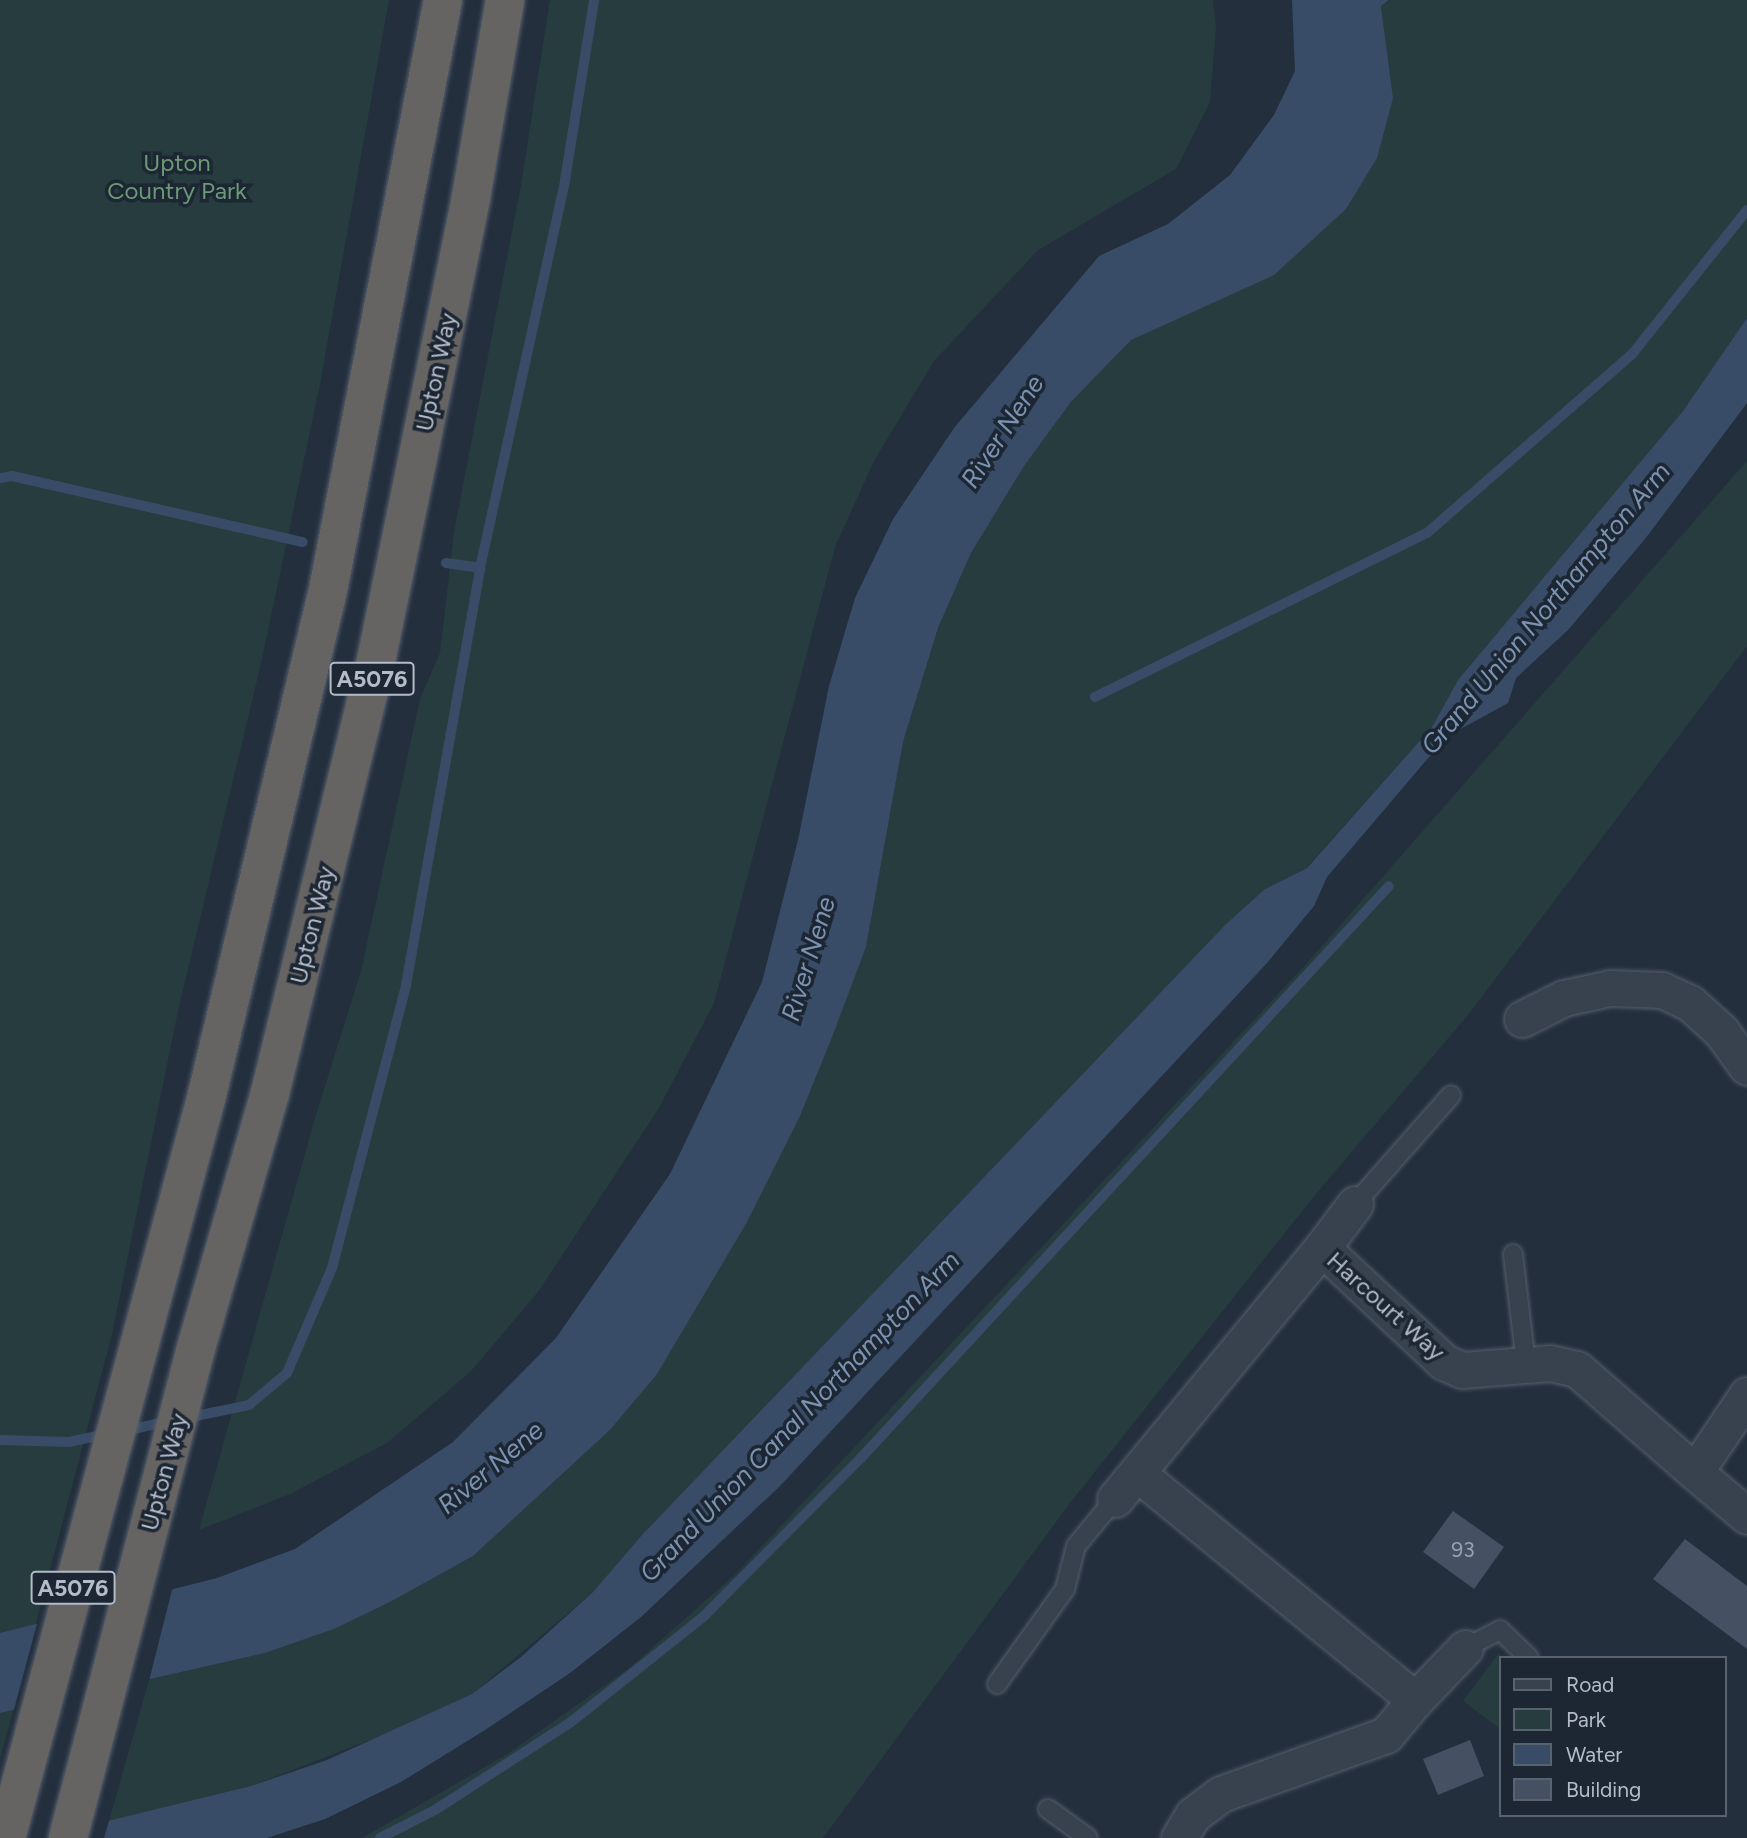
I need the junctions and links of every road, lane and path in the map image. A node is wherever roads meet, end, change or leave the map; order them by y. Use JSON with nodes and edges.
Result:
{"nodes":[{"id":1,"x":443,"y":0,"type":"edge"},
{"id":2,"x":505,"y":0,"type":"edge"},
{"id":3,"x":1522,"y":1018,"type":"dead end"},
{"id":4,"x":1747,"y":1067,"type":"edge"},
{"id":5,"x":1451,"y":1095,"type":"dead end"},
{"id":6,"x":1355,"y":1204,"type":"joint"},
{"id":7,"x":1322,"y":1248,"type":"junction"},
{"id":8,"x":1513,"y":1254,"type":"dead end"},
{"id":9,"x":1527,"y":1364,"type":"junction"},
{"id":10,"x":1747,"y":1395,"type":"edge"},
{"id":11,"x":1695,"y":1472,"type":"junction"},
{"id":12,"x":1137,"y":1473,"type":"junction"},
{"id":13,"x":1115,"y":1499,"type":"joint"},
{"id":14,"x":1747,"y":1516,"type":"edge"},
{"id":15,"x":1465,"y":1647,"type":"joint"},
{"id":16,"x":1527,"y":1656,"type":"edge"},
{"id":17,"x":997,"y":1684,"type":"dead end"},
{"id":18,"x":1415,"y":1700,"type":"junction"},
{"id":19,"x":1048,"y":1809,"type":"dead end"},
{"id":20,"x":6,"y":1838,"type":"edge"},
{"id":21,"x":68,"y":1838,"type":"edge"},
{"id":22,"x":1088,"y":1838,"type":"edge"},
{"id":23,"x":1179,"y":1838,"type":"edge"}],
"edges":[{"from":1,"to":20,"type":"highway","number":"A5076"},
{"from":2,"to":21,"type":"highway","name":"Upton Way","number":"A5076"},
{"from":3,"to":4,"type":"street"},
{"from":5,"to":6,"type":"lane"},
{"from":6,"to":7,"type":"street","name":"Harcourt Way"},
{"from":7,"to":9,"type":"street","name":"Harcourt Way"},
{"from":7,"to":12,"type":"street","name":"Harcourt Way"},
{"from":8,"to":9,"type":"lane"},
{"from":9,"to":11,"type":"street","name":"Harcourt Way"},
{"from":10,"to":11,"type":"street"},
{"from":11,"to":14,"type":"street","name":"Harcourt Way"},
{"from":12,"to":13,"type":"street","name":"Harcourt Way"},
{"from":12,"to":18,"type":"street"},
{"from":13,"to":17,"type":"lane"},
{"from":15,"to":16,"type":"lane"},
{"from":15,"to":18,"type":"street"},
{"from":18,"to":23,"type":"street"},
{"from":19,"to":22,"type":"lane"}]}
